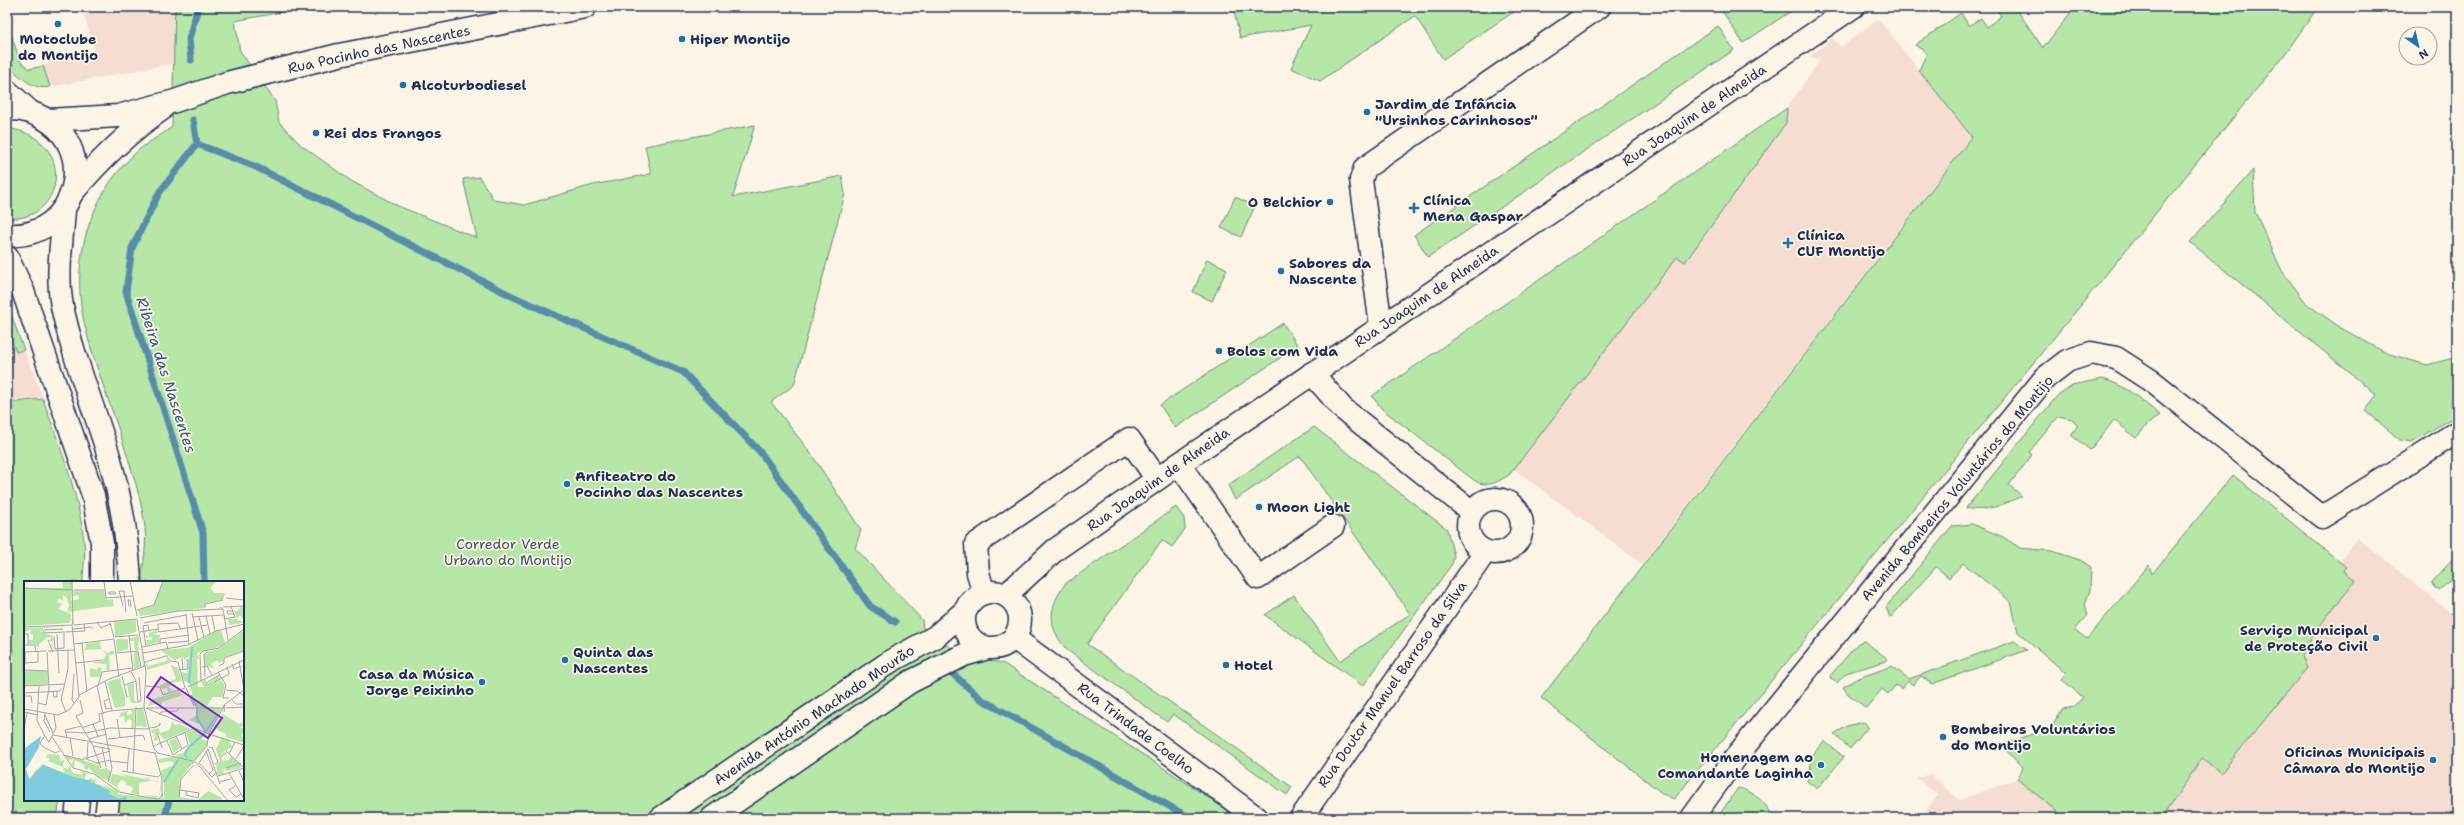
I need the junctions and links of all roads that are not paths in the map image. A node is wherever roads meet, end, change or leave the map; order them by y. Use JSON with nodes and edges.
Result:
{"nodes":[{"id":1,"x":585,"y":7,"type":"edge"},
{"id":2,"x":1599,"y":7,"type":"edge"},
{"id":3,"x":1853,"y":7,"type":"edge"},
{"id":4,"x":7,"y":92,"type":"edge"},
{"id":5,"x":175,"y":101,"type":"junction"},
{"id":6,"x":7,"y":110,"type":"edge"},
{"id":7,"x":38,"y":116,"type":"junction"},
{"id":8,"x":68,"y":201,"type":"junction"},
{"id":9,"x":7,"y":234,"type":"edge"},
{"id":10,"x":7,"y":257,"type":"edge"},
{"id":11,"x":1381,"y":326,"type":"junction"},
{"id":12,"x":1312,"y":373,"type":"junction"},
{"id":13,"x":2457,"y":432,"type":"edge"},
{"id":14,"x":1179,"y":464,"type":"junction"},
{"id":15,"x":1157,"y":479,"type":"junction"},
{"id":16,"x":1472,"y":512,"type":"junction"},
{"id":17,"x":1333,"y":526,"type":"dead end"},
{"id":18,"x":1485,"y":552,"type":"junction"},
{"id":19,"x":102,"y":581,"type":"edge"},
{"id":20,"x":130,"y":581,"type":"edge"},
{"id":21,"x":984,"y":593,"type":"junction"},
{"id":22,"x":1006,"y":595,"type":"junction"},
{"id":23,"x":965,"y":611,"type":"junction"},
{"id":24,"x":1014,"y":638,"type":"junction"},
{"id":25,"x":988,"y":648,"type":"junction"},
{"id":26,"x":78,"y":801,"type":"edge"},
{"id":27,"x":108,"y":801,"type":"edge"},
{"id":28,"x":76,"y":818,"type":"edge"},
{"id":29,"x":106,"y":818,"type":"edge"},
{"id":30,"x":661,"y":818,"type":"edge"},
{"id":31,"x":712,"y":818,"type":"edge"},
{"id":32,"x":1257,"y":818,"type":"edge"},
{"id":33,"x":1300,"y":818,"type":"edge"},
{"id":34,"x":1692,"y":818,"type":"edge"}],
"edges":[{"from":1,"to":5,"type":"street","name":"Rua Pocinho das Nascentes"},
{"from":2,"to":11,"type":"street"},
{"from":3,"to":11,"type":"street","name":"Rua Joaquim de Almeida"},
{"from":4,"to":7,"type":"street"},
{"from":5,"to":7,"type":"street","name":"Rua Pocinho das Nascentes"},
{"from":5,"to":8,"type":"street","name":"Rua Pocinho das Nascentes"},
{"from":6,"to":7,"type":"street","name":"Rua Pocinho das Nascentes"},
{"from":7,"to":8,"type":"street"},
{"from":8,"to":9,"type":"street","name":"Rua Pocinho das Nascentes"},
{"from":8,"to":20,"type":"street"},
{"from":10,"to":19,"type":"street"},
{"from":11,"to":12,"type":"street","name":"Rua Joaquim de Almeida"},
{"from":12,"to":14,"type":"street","name":"Rua Joaquim de Almeida"},
{"from":12,"to":16,"type":"street"},
{"from":13,"to":34,"type":"street","name":"Avenida Bombeiros Voluntários do Montijo"},
{"from":14,"to":15,"type":"street","name":"Rua Joaquim de Almeida"},
{"from":14,"to":17,"type":"street"},
{"from":15,"to":21,"type":"street"},
{"from":15,"to":22,"type":"street","name":"Rua Joaquim de Almeida"},
{"from":16,"to":18,"type":"street"},
{"from":16,"to":18,"type":"street"},
{"from":18,"to":33,"type":"street","name":"Rua Doutor Manuel Barroso da Silva"},
{"from":21,"to":22,"type":"street"},
{"from":21,"to":23,"type":"street"},
{"from":22,"to":24,"type":"street"},
{"from":23,"to":25,"type":"street"},
{"from":23,"to":30,"type":"street","name":"Avenida António Machado Mourão"},
{"from":24,"to":25,"type":"street"},
{"from":24,"to":32,"type":"street","name":"Rua Trindade Coelho"},
{"from":25,"to":31,"type":"street","name":"Avenida António Machado Mourão"},
{"from":26,"to":28,"type":"street"},
{"from":27,"to":29,"type":"street"}]}
